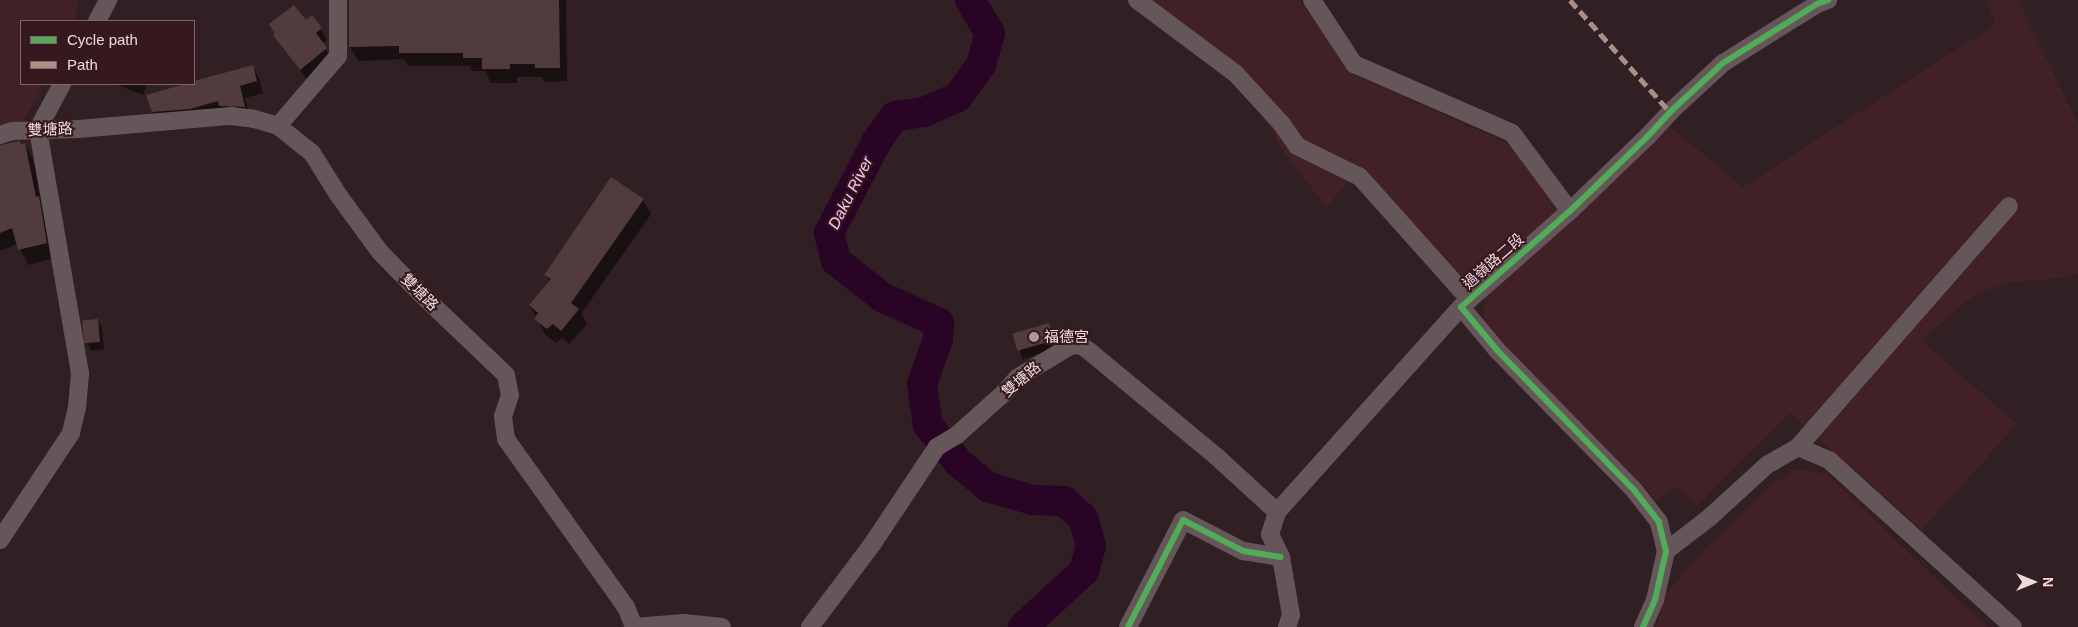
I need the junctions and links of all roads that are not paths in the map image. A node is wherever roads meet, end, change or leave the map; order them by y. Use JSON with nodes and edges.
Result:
{"nodes":[{"id":1,"x":108,"y":0,"type":"edge"},
{"id":2,"x":338,"y":0,"type":"edge"},
{"id":3,"x":1137,"y":0,"type":"edge"},
{"id":4,"x":1312,"y":0,"type":"edge"},
{"id":5,"x":1828,"y":0,"type":"edge"},
{"id":6,"x":98,"y":20,"type":"edge"},
{"id":7,"x":61,"y":85,"type":"edge"},
{"id":8,"x":278,"y":126,"type":"junction"},
{"id":9,"x":38,"y":129,"type":"junction"},
{"id":10,"x":0,"y":135,"type":"edge"},
{"id":11,"x":2009,"y":206,"type":"dead end"},
{"id":12,"x":1570,"y":211,"type":"junction"},
{"id":13,"x":1465,"y":303,"type":"junction"},
{"id":14,"x":1798,"y":447,"type":"junction"},
{"id":15,"x":1276,"y":512,"type":"junction"},
{"id":16,"x":0,"y":540,"type":"edge"},
{"id":17,"x":1666,"y":551,"type":"junction"},
{"id":18,"x":1281,"y":558,"type":"junction"},
{"id":19,"x":634,"y":627,"type":"edge"},
{"id":20,"x":722,"y":627,"type":"edge"},
{"id":21,"x":810,"y":627,"type":"edge"},
{"id":22,"x":1128,"y":627,"type":"edge"},
{"id":23,"x":1287,"y":627,"type":"edge"},
{"id":24,"x":1643,"y":627,"type":"edge"},
{"id":25,"x":2013,"y":627,"type":"edge"}],
"edges":[{"from":1,"to":6,"type":"street"},
{"from":2,"to":8,"type":"street"},
{"from":3,"to":13,"type":"street"},
{"from":4,"to":12,"type":"street"},
{"from":5,"to":12,"type":"street","name":"過嶺路二段"},
{"from":7,"to":9,"type":"street"},
{"from":8,"to":9,"type":"street","name":"雙塘路"},
{"from":8,"to":19,"type":"street","name":"雙塘路"},
{"from":9,"to":10,"type":"street","name":"雙塘路"},
{"from":9,"to":16,"type":"street"},
{"from":11,"to":14,"type":"street"},
{"from":12,"to":13,"type":"street","name":"過嶺路二段"},
{"from":13,"to":15,"type":"street"},
{"from":13,"to":17,"type":"street","name":"過嶺路二段"},
{"from":14,"to":17,"type":"street"},
{"from":14,"to":25,"type":"street"},
{"from":15,"to":18,"type":"street"},
{"from":15,"to":21,"type":"street","name":"雙塘路"},
{"from":17,"to":24,"type":"street","name":"過嶺路二段"},
{"from":18,"to":22,"type":"street"},
{"from":18,"to":23,"type":"street"},
{"from":19,"to":20,"type":"street","name":"雙塘路"}]}
